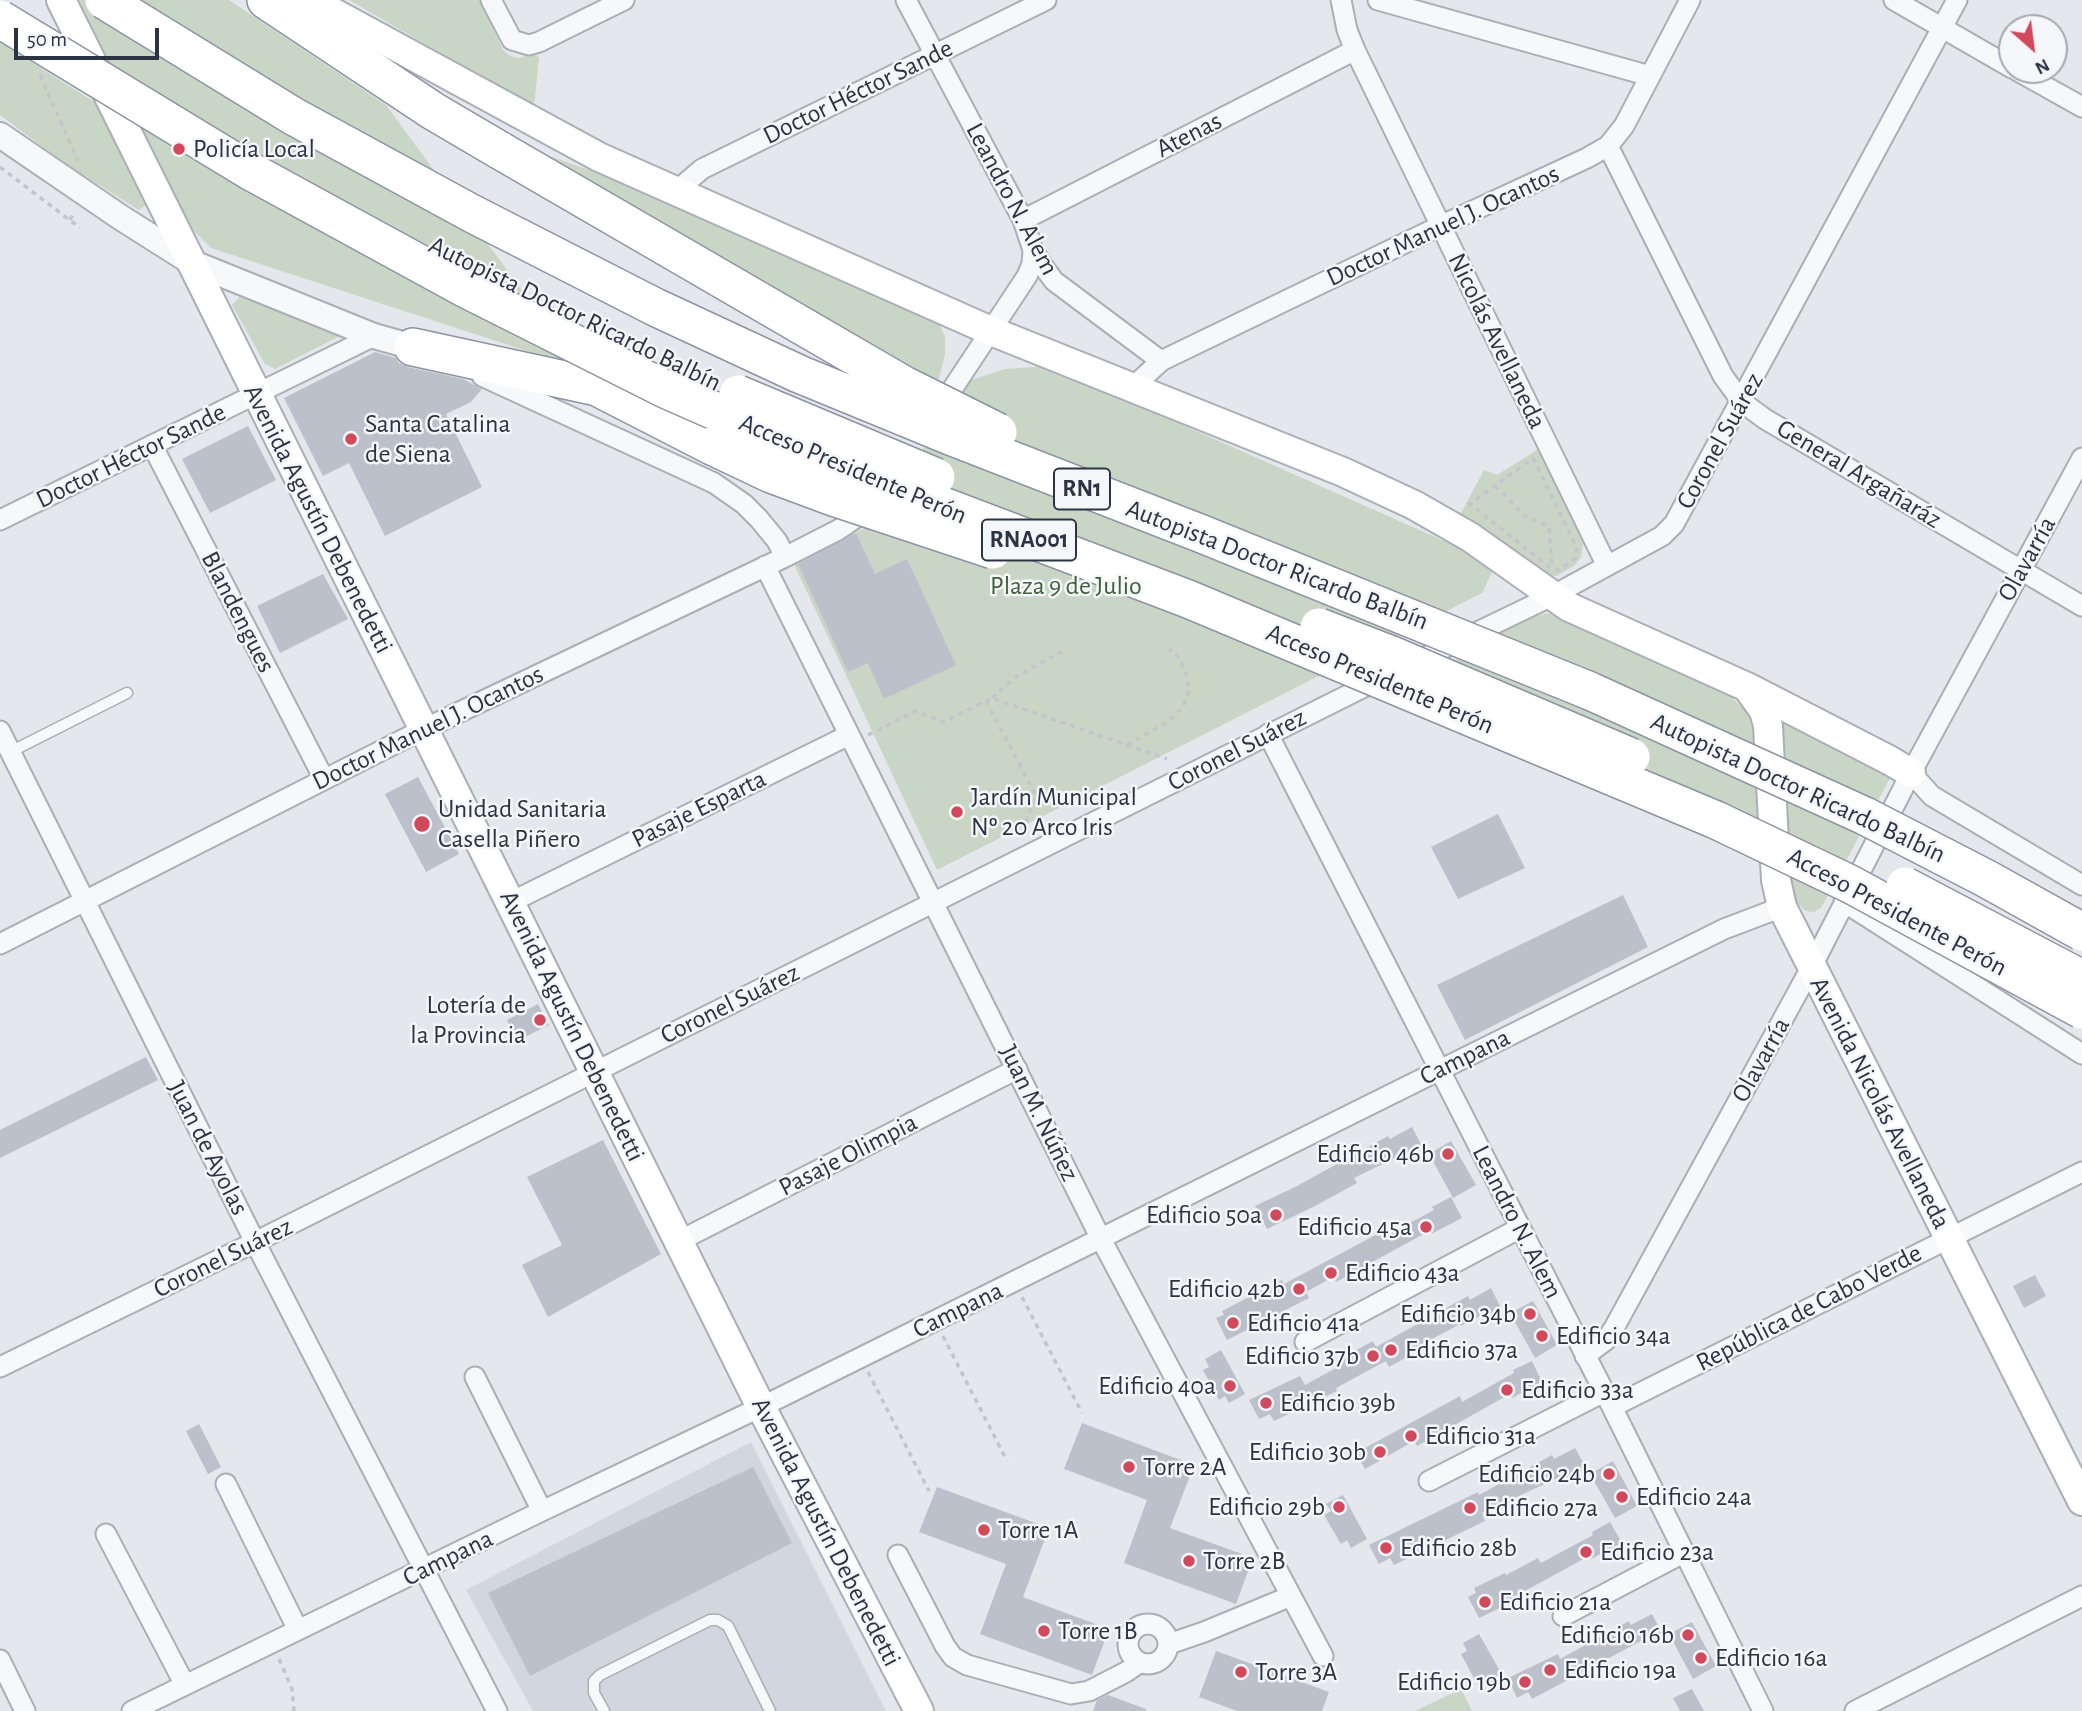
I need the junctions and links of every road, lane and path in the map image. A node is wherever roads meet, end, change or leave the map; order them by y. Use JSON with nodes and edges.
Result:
{"nodes":[{"id":1,"x":16,"y":0,"type":"edge"},
{"id":2,"x":61,"y":0,"type":"edge"},
{"id":3,"x":104,"y":0,"type":"edge"},
{"id":4,"x":266,"y":0,"type":"edge"},
{"id":5,"x":310,"y":0,"type":"edge"},
{"id":6,"x":492,"y":0,"type":"edge"},
{"id":7,"x":624,"y":0,"type":"edge"},
{"id":8,"x":906,"y":0,"type":"edge"},
{"id":9,"x":1046,"y":0,"type":"edge"},
{"id":10,"x":1341,"y":0,"type":"edge"},
{"id":11,"x":1378,"y":0,"type":"edge"},
{"id":12,"x":1690,"y":0,"type":"edge"},
{"id":13,"x":1894,"y":0,"type":"edge"},
{"id":14,"x":1957,"y":0,"type":"edge"},
{"id":15,"x":0,"y":19,"type":"edge"},
{"id":16,"x":1942,"y":28,"type":"junction"},
{"id":17,"x":1354,"y":50,"type":"junction"},
{"id":18,"x":934,"y":54,"type":"junction"},
{"id":19,"x":1998,"y":60,"type":"edge"},
{"id":20,"x":39,"y":73,"type":"dead end"},
{"id":21,"x":1650,"y":76,"type":"junction"},
{"id":22,"x":2041,"y":84,"type":"edge"},
{"id":23,"x":2082,"y":107,"type":"edge"},
{"id":24,"x":0,"y":135,"type":"edge"},
{"id":25,"x":1608,"y":146,"type":"junction"},
{"id":26,"x":0,"y":167,"type":"edge"},
{"id":27,"x":675,"y":192,"type":"junction"},
{"id":28,"x":85,"y":193,"type":"junction"},
{"id":29,"x":70,"y":220,"type":"junction"},
{"id":30,"x":1023,"y":220,"type":"junction"},
{"id":31,"x":1440,"y":226,"type":"junction"},
{"id":32,"x":80,"y":228,"type":"dead end"},
{"id":33,"x":1033,"y":250,"type":"junction"},
{"id":34,"x":191,"y":262,"type":"junction"},
{"id":35,"x":990,"y":331,"type":"junction"},
{"id":36,"x":374,"y":336,"type":"junction"},
{"id":37,"x":413,"y":346,"type":"junction"},
{"id":38,"x":1161,"y":362,"type":"junction"},
{"id":39,"x":1133,"y":387,"type":"junction"},
{"id":40,"x":949,"y":394,"type":"dead end"},
{"id":41,"x":256,"y":395,"type":"junction"},
{"id":42,"x":1742,"y":402,"type":"junction"},
{"id":43,"x":152,"y":445,"type":"junction"},
{"id":44,"x":2082,"y":458,"type":"edge"},
{"id":45,"x":1495,"y":486,"type":"junction"},
{"id":46,"x":857,"y":517,"type":"dead end"},
{"id":47,"x":0,"y":520,"type":"edge"},
{"id":48,"x":1202,"y":534,"type":"junction"},
{"id":49,"x":785,"y":557,"type":"junction"},
{"id":50,"x":765,"y":566,"type":"junction"},
{"id":51,"x":1607,"y":566,"type":"junction"},
{"id":52,"x":2021,"y":570,"type":"junction"},
{"id":53,"x":1552,"y":582,"type":"junction"},
{"id":54,"x":2082,"y":606,"type":"edge"},
{"id":55,"x":1262,"y":630,"type":"junction"},
{"id":56,"x":1169,"y":649,"type":"dead end"},
{"id":57,"x":1065,"y":650,"type":"dead end"},
{"id":58,"x":1747,"y":687,"type":"junction"},
{"id":59,"x":127,"y":693,"type":"dead end"},
{"id":60,"x":992,"y":698,"type":"junction"},
{"id":61,"x":986,"y":701,"type":"junction"},
{"id":62,"x":424,"y":729,"type":"junction"},
{"id":63,"x":0,"y":731,"type":"edge"},
{"id":64,"x":1268,"y":734,"type":"junction"},
{"id":65,"x":851,"y":739,"type":"junction"},
{"id":66,"x":1127,"y":745,"type":"junction"},
{"id":67,"x":10,"y":752,"type":"junction"},
{"id":68,"x":1167,"y":759,"type":"dead end"},
{"id":69,"x":1911,"y":773,"type":"junction"},
{"id":70,"x":324,"y":779,"type":"junction"},
{"id":71,"x":1023,"y":832,"type":"dead end"},
{"id":72,"x":2082,"y":885,"type":"edge"},
{"id":73,"x":84,"y":902,"type":"junction"},
{"id":74,"x":511,"y":902,"type":"junction"},
{"id":75,"x":935,"y":902,"type":"junction"},
{"id":76,"x":1844,"y":902,"type":"junction"},
{"id":77,"x":1782,"y":906,"type":"junction"},
{"id":78,"x":2082,"y":932,"type":"edge"},
{"id":79,"x":0,"y":944,"type":"edge"},
{"id":80,"x":1812,"y":966,"type":"junction"},
{"id":81,"x":2082,"y":979,"type":"edge"},
{"id":82,"x":2082,"y":1010,"type":"edge"},
{"id":83,"x":2082,"y":1054,"type":"edge"},
{"id":84,"x":1017,"y":1069,"type":"junction"},
{"id":85,"x":1439,"y":1069,"type":"junction"},
{"id":86,"x":595,"y":1071,"type":"junction"},
{"id":87,"x":2082,"y":1172,"type":"edge"},
{"id":88,"x":1520,"y":1228,"type":"junction"},
{"id":89,"x":1948,"y":1238,"type":"junction"},
{"id":90,"x":1101,"y":1239,"type":"junction"},
{"id":91,"x":679,"y":1241,"type":"junction"},
{"id":92,"x":256,"y":1242,"type":"junction"},
{"id":93,"x":1014,"y":1282,"type":"junction"},
{"id":94,"x":935,"y":1321,"type":"junction"},
{"id":95,"x":1305,"y":1342,"type":"dead end"},
{"id":96,"x":1585,"y":1356,"type":"junction"},
{"id":97,"x":861,"y":1358,"type":"junction"},
{"id":98,"x":0,"y":1367,"type":"edge"},
{"id":99,"x":475,"y":1377,"type":"dead end"},
{"id":100,"x":1608,"y":1400,"type":"junction"},
{"id":101,"x":761,"y":1407,"type":"junction"},
{"id":102,"x":1082,"y":1413,"type":"dead end"},
{"id":103,"x":1007,"y":1461,"type":"dead end"},
{"id":104,"x":1429,"y":1481,"type":"dead end"},
{"id":105,"x":226,"y":1484,"type":"dead end"},
{"id":106,"x":929,"y":1491,"type":"dead end"},
{"id":107,"x":2082,"y":1500,"type":"edge"},
{"id":108,"x":542,"y":1511,"type":"junction"},
{"id":109,"x":106,"y":1534,"type":"dead end"},
{"id":110,"x":1685,"y":1552,"type":"junction"},
{"id":111,"x":898,"y":1556,"type":"dead end"},
{"id":112,"x":423,"y":1570,"type":"junction"},
{"id":113,"x":1291,"y":1596,"type":"junction"},
{"id":114,"x":2082,"y":1596,"type":"edge"},
{"id":115,"x":1563,"y":1616,"type":"dead end"},
{"id":116,"x":298,"y":1630,"type":"junction"},
{"id":117,"x":272,"y":1644,"type":"junction"},
{"id":118,"x":1169,"y":1644,"type":"junction"},
{"id":119,"x":1323,"y":1656,"type":"dead end"},
{"id":120,"x":0,"y":1660,"type":"edge"},
{"id":121,"x":1139,"y":1662,"type":"junction"},
{"id":122,"x":185,"y":1685,"type":"junction"},
{"id":123,"x":1068,"y":1703,"type":"edge"},
{"id":124,"x":139,"y":1709,"type":"edge"},
{"id":125,"x":25,"y":1711,"type":"edge"},
{"id":126,"x":294,"y":1711,"type":"edge"},
{"id":127,"x":497,"y":1711,"type":"edge"},
{"id":128,"x":604,"y":1711,"type":"edge"},
{"id":129,"x":770,"y":1711,"type":"edge"},
{"id":130,"x":919,"y":1711,"type":"edge"},
{"id":131,"x":1763,"y":1711,"type":"edge"},
{"id":132,"x":1855,"y":1711,"type":"edge"}],
"edges":[{"from":1,"to":81,"type":"highway","name":"Autopista Doctor Ricardo Balbín","number":"RN1","bridge":true},
{"from":2,"to":34,"type":"main road","name":"Avenida Agustín Debenedetti"},
{"from":3,"to":48,"type":"highway","name":"Autopista Doctor Ricardo Balbín","number":"RN1","bridge":true},
{"from":4,"to":48,"type":"highway","bridge":true},
{"from":5,"to":27,"type":"main road"},
{"from":6,"to":7,"type":"street"},
{"from":8,"to":18,"type":"street","name":"Leandro N. Alem"},
{"from":9,"to":18,"type":"street","name":"Doctor Héctor Sande"},
{"from":10,"to":17,"type":"street","name":"Nicolás Avellaneda"},
{"from":11,"to":21,"type":"street"},
{"from":12,"to":21,"type":"street","name":"Doctor Manuel J. Ocantos"},
{"from":13,"to":16,"type":"street"},
{"from":14,"to":16,"type":"street","name":"Coronel Suárez"},
{"from":15,"to":55,"type":"highway","name":"Acceso Presidente Perón","number":"RNA001","bridge":true},
{"from":16,"to":19,"type":"street"},
{"from":16,"to":42,"type":"street","name":"Coronel Suárez"},
{"from":17,"to":30,"type":"street","name":"Atenas"},
{"from":17,"to":31,"type":"street","name":"Nicolás Avellaneda"},
{"from":18,"to":27,"type":"street","name":"Doctor Héctor Sande"},
{"from":18,"to":30,"type":"street","name":"Leandro N. Alem"},
{"from":20,"to":28,"type":"path"},
{"from":21,"to":25,"type":"street","name":"Doctor Manuel J. Ocantos"},
{"from":22,"to":23,"type":"street"},
{"from":24,"to":28,"type":"street"},
{"from":25,"to":31,"type":"street","name":"Doctor Manuel J. Ocantos"},
{"from":25,"to":42,"type":"street","name":"General Argañaráz"},
{"from":26,"to":29,"type":"path"},
{"from":27,"to":35,"type":"main road"},
{"from":28,"to":29,"type":"path"},
{"from":28,"to":34,"type":"street"},
{"from":29,"to":32,"type":"path"},
{"from":30,"to":33,"type":"street","name":"Leandro N. Alem"},
{"from":31,"to":38,"type":"street","name":"Doctor Manuel J. Ocantos"},
{"from":31,"to":51,"type":"street","name":"Nicolás Avellaneda"},
{"from":33,"to":35,"type":"street"},
{"from":33,"to":38,"type":"street","name":"Leandro N. Alem"},
{"from":34,"to":36,"type":"street"},
{"from":34,"to":41,"type":"main road","name":"Avenida Agustín Debenedetti"},
{"from":35,"to":39,"type":"main road"},
{"from":35,"to":40,"type":"street"},
{"from":36,"to":37,"type":"street"},
{"from":36,"to":41,"type":"street","name":"Doctor Héctor Sande"},
{"from":37,"to":49,"type":"street"},
{"from":37,"to":55,"type":"highway","bridge":true},
{"from":38,"to":39,"type":"street","name":"Doctor Manuel J. Ocantos"},
{"from":39,"to":53,"type":"main road"},
{"from":41,"to":43,"type":"street","name":"Doctor Héctor Sande"},
{"from":41,"to":62,"type":"main road","name":"Avenida Agustín Debenedetti"},
{"from":42,"to":51,"type":"street","name":"Coronel Suárez"},
{"from":42,"to":52,"type":"street","name":"General Argañaráz"},
{"from":43,"to":47,"type":"street","name":"Doctor Héctor Sande"},
{"from":43,"to":70,"type":"street","name":"Blandengues"},
{"from":44,"to":52,"type":"street","name":"Olavarría"},
{"from":45,"to":53,"type":"path"},
{"from":45,"to":53,"type":"path"},
{"from":45,"to":53,"type":"path"},
{"from":46,"to":49,"type":"street","name":"Doctor Manuel J. Ocantos"},
{"from":48,"to":78,"type":"highway","name":"Autopista Doctor Ricardo Balbín","number":"RN1","bridge":true},
{"from":49,"to":50,"type":"street","name":"Doctor Manuel J. Ocantos"},
{"from":50,"to":62,"type":"street","name":"Doctor Manuel J. Ocantos"},
{"from":50,"to":65,"type":"street","name":"Juan M. Núñez"},
{"from":51,"to":53,"type":"street","name":"Coronel Suárez"},
{"from":52,"to":54,"type":"street","name":"General Argañaráz"},
{"from":52,"to":69,"type":"street","name":"Olavarría"},
{"from":53,"to":58,"type":"main road"},
{"from":53,"to":64,"type":"street","name":"Coronel Suárez"},
{"from":55,"to":82,"type":"highway","name":"Acceso Presidente Perón","number":"RNA001","bridge":true},
{"from":56,"to":66,"type":"path"},
{"from":57,"to":60,"type":"path"},
{"from":58,"to":69,"type":"main road"},
{"from":58,"to":77,"type":"main road","name":"Avenida Nicolás Avellaneda"},
{"from":59,"to":67,"type":"lane"},
{"from":60,"to":61,"type":"path"},
{"from":60,"to":66,"type":"path"},
{"from":61,"to":65,"type":"path"},
{"from":61,"to":71,"type":"path"},
{"from":62,"to":70,"type":"street","name":"Doctor Manuel J. Ocantos"},
{"from":62,"to":74,"type":"main road","name":"Avenida Agustín Debenedetti"},
{"from":63,"to":67,"type":"street","name":"Juan de Ayolas"},
{"from":64,"to":75,"type":"street","name":"Coronel Suárez"},
{"from":64,"to":85,"type":"street","name":"Leandro N. Alem"},
{"from":65,"to":74,"type":"street","name":"Pasaje Esparta"},
{"from":65,"to":75,"type":"street","name":"Juan M. Núñez"},
{"from":66,"to":68,"type":"path"},
{"from":67,"to":73,"type":"street","name":"Juan de Ayolas"},
{"from":69,"to":72,"type":"street"},
{"from":69,"to":76,"type":"street","name":"Olavarría"},
{"from":70,"to":73,"type":"street","name":"Doctor Manuel J. Ocantos"},
{"from":73,"to":79,"type":"street","name":"Doctor Manuel J. Ocantos"},
{"from":73,"to":92,"type":"street","name":"Juan de Ayolas"},
{"from":74,"to":86,"type":"main road","name":"Avenida Agustín Debenedetti"},
{"from":75,"to":84,"type":"street","name":"Juan M. Núñez"},
{"from":75,"to":86,"type":"street","name":"Coronel Suárez"},
{"from":76,"to":80,"type":"street","name":"Olavarría"},
{"from":76,"to":83,"type":"street"},
{"from":77,"to":80,"type":"main road","name":"Avenida Nicolás Avellaneda"},
{"from":77,"to":85,"type":"street","name":"Campana"},
{"from":80,"to":89,"type":"main road","name":"Avenida Nicolás Avellaneda"},
{"from":80,"to":96,"type":"street","name":"Olavarría"},
{"from":84,"to":90,"type":"street","name":"Juan M. Núñez"},
{"from":84,"to":91,"type":"street","name":"Pasaje Olimpia"},
{"from":85,"to":88,"type":"street","name":"Leandro N. Alem"},
{"from":85,"to":90,"type":"street","name":"Campana"},
{"from":86,"to":91,"type":"main road","name":"Avenida Agustín Debenedetti"},
{"from":86,"to":92,"type":"street","name":"Coronel Suárez"},
{"from":87,"to":89,"type":"street","name":"República de Cabo Verde"},
{"from":88,"to":95,"type":"street"},
{"from":88,"to":96,"type":"street","name":"Leandro N. Alem"},
{"from":89,"to":100,"type":"street","name":"República de Cabo Verde"},
{"from":89,"to":107,"type":"main road","name":"Avenida Nicolás Avellaneda"},
{"from":90,"to":93,"type":"street","name":"Campana"},
{"from":90,"to":113,"type":"street","name":"Juan M. Núñez"},
{"from":91,"to":101,"type":"main road","name":"Avenida Agustín Debenedetti"},
{"from":92,"to":98,"type":"street","name":"Coronel Suárez"},
{"from":92,"to":112,"type":"street","name":"Juan de Ayolas"},
{"from":93,"to":94,"type":"street","name":"Campana"},
{"from":93,"to":102,"type":"path"},
{"from":94,"to":97,"type":"street","name":"Campana"},
{"from":94,"to":103,"type":"path"},
{"from":96,"to":100,"type":"street","name":"Leandro N. Alem"},
{"from":97,"to":101,"type":"street","name":"Campana"},
{"from":97,"to":106,"type":"path"},
{"from":99,"to":108,"type":"street"},
{"from":100,"to":104,"type":"street","name":"República de Cabo Verde"},
{"from":100,"to":110,"type":"street","name":"Leandro N. Alem"},
{"from":101,"to":108,"type":"street","name":"Campana"},
{"from":101,"to":130,"type":"main road","name":"Avenida Agustín Debenedetti"},
{"from":105,"to":116,"type":"street"},
{"from":108,"to":112,"type":"street","name":"Campana"},
{"from":109,"to":122,"type":"street"},
{"from":110,"to":115,"type":"street"},
{"from":110,"to":131,"type":"street","name":"Leandro N. Alem"},
{"from":111,"to":123,"type":"street"},
{"from":112,"to":116,"type":"street","name":"Campana"},
{"from":112,"to":127,"type":"street","name":"Juan de Ayolas"},
{"from":113,"to":118,"type":"street"},
{"from":113,"to":119,"type":"street","name":"Juan M. Núñez"},
{"from":114,"to":132,"type":"street"},
{"from":116,"to":117,"type":"street","name":"Campana"},
{"from":117,"to":122,"type":"street","name":"Campana"},
{"from":117,"to":126,"type":"path"},
{"from":118,"to":121,"type":"street"},
{"from":118,"to":121,"type":"street"},
{"from":120,"to":125,"type":"street"},
{"from":121,"to":123,"type":"street"},
{"from":122,"to":124,"type":"street","name":"Campana"},
{"from":128,"to":129,"type":"lane"}]}
